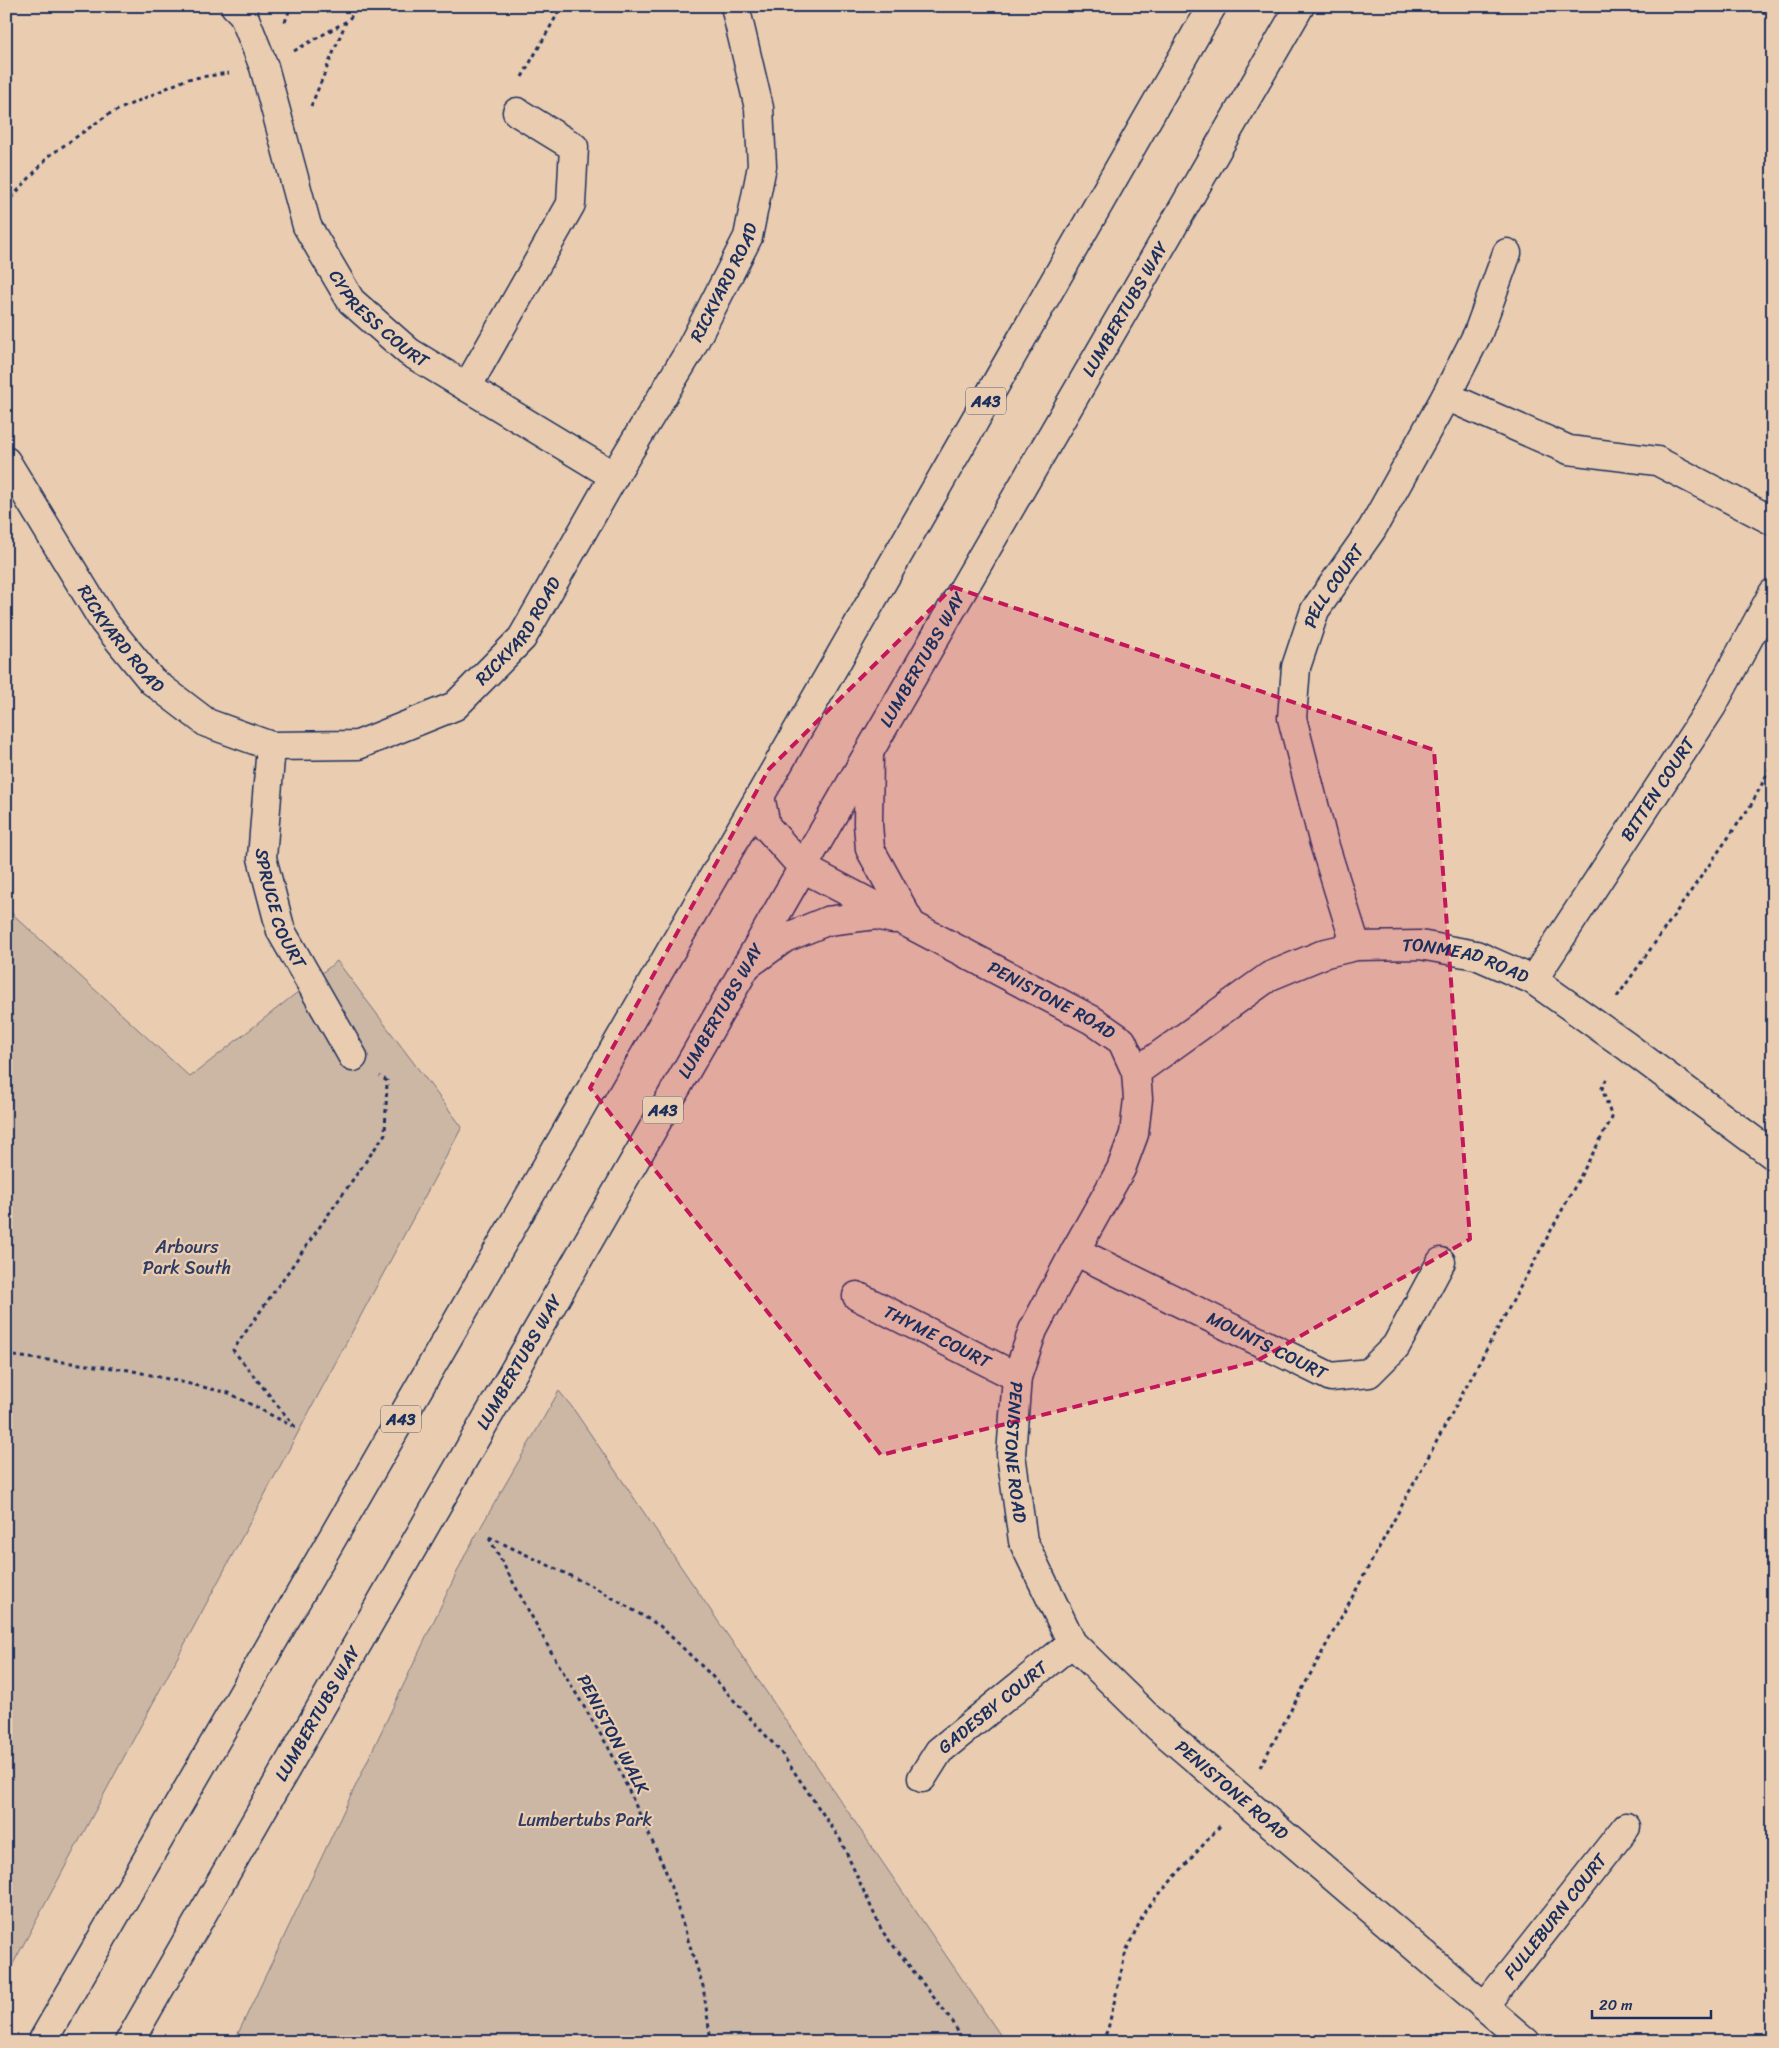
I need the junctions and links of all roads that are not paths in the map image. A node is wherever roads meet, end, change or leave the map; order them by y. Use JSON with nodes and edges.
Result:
{"nodes":[{"id":1,"x":235,"y":6,"type":"edge"},
{"id":2,"x":735,"y":6,"type":"edge"},
{"id":3,"x":1212,"y":6,"type":"edge"},
{"id":4,"x":1300,"y":6,"type":"edge"},
{"id":5,"x":517,"y":112,"type":"road end"},
{"id":6,"x":1507,"y":253,"type":"dead end"},
{"id":7,"x":468,"y":387,"type":"junction"},
{"id":8,"x":1446,"y":396,"type":"junction"},
{"id":9,"x":6,"y":461,"type":"edge"},
{"id":10,"x":614,"y":476,"type":"junction"},
{"id":11,"x":1773,"y":521,"type":"edge"},
{"id":12,"x":1773,"y":593,"type":"edge"},
{"id":13,"x":271,"y":746,"type":"junction"},
{"id":14,"x":869,"y":752,"type":"junction"},
{"id":15,"x":760,"y":796,"type":"junction"},
{"id":16,"x":803,"y":868,"type":"junction"},
{"id":17,"x":911,"y":924,"type":"junction"},
{"id":18,"x":1356,"y":946,"type":"junction"},
{"id":19,"x":746,"y":966,"type":"junction"},
{"id":20,"x":1533,"y":980,"type":"junction"},
{"id":21,"x":353,"y":1057,"type":"road end"},
{"id":22,"x":1136,"y":1072,"type":"junction"},
{"id":23,"x":1773,"y":1155,"type":"edge"},
{"id":24,"x":1074,"y":1251,"type":"junction"},
{"id":25,"x":1441,"y":1262,"type":"dead end"},
{"id":26,"x":857,"y":1296,"type":"dead end"},
{"id":27,"x":1017,"y":1376,"type":"junction"},
{"id":28,"x":1072,"y":1643,"type":"junction"},
{"id":29,"x":922,"y":1778,"type":"dead end"},
{"id":30,"x":1626,"y":1826,"type":"dead end"},
{"id":31,"x":1484,"y":2007,"type":"junction"},
{"id":32,"x":42,"y":2042,"type":"edge"},
{"id":33,"x":129,"y":2042,"type":"edge"},
{"id":34,"x":1526,"y":2042,"type":"edge"}],
"edges":[{"from":1,"to":7,"type":"main road","name":"CYPRESS COURT"},
{"from":2,"to":10,"type":"main road","name":"RICKYARD ROAD"},
{"from":3,"to":15,"type":"main road","number":"A43"},
{"from":4,"to":14,"type":"main road","name":"LUMBERTUBS WAY","number":"A43"},
{"from":5,"to":7,"type":"main road"},
{"from":6,"to":8,"type":"main road","name":"PELL COURT"},
{"from":7,"to":10,"type":"main road","name":"CYPRESS COURT"},
{"from":8,"to":11,"type":"main road"},
{"from":8,"to":18,"type":"main road","name":"PELL COURT"},
{"from":9,"to":13,"type":"main road","name":"RICKYARD ROAD"},
{"from":10,"to":13,"type":"main road","name":"RICKYARD ROAD"},
{"from":12,"to":20,"type":"main road","name":"BITTEN COURT"},
{"from":13,"to":21,"type":"main road","name":"SPRUCE COURT"},
{"from":14,"to":16,"type":"main road","name":"LUMBERTUBS WAY","number":"A43"},
{"from":14,"to":17,"type":"main road"},
{"from":15,"to":16,"type":"main road"},
{"from":15,"to":32,"type":"main road","number":"A43"},
{"from":16,"to":17,"type":"main road","name":"PENISTONE ROAD"},
{"from":16,"to":19,"type":"main road","name":"LUMBERTUBS WAY","number":"A43"},
{"from":17,"to":19,"type":"main road"},
{"from":17,"to":22,"type":"main road","name":"PENISTONE ROAD"},
{"from":18,"to":20,"type":"main road","name":"TONMEAD ROAD"},
{"from":18,"to":22,"type":"main road","name":"TONMEAD ROAD"},
{"from":19,"to":33,"type":"main road","name":"LUMBERTUBS WAY","number":"A43"},
{"from":20,"to":23,"type":"main road","name":"TONMEAD ROAD"},
{"from":22,"to":24,"type":"main road","name":"PENISTONE ROAD"},
{"from":24,"to":25,"type":"main road","name":"MOUNTS COURT"},
{"from":24,"to":27,"type":"main road","name":"PENISTONE ROAD"},
{"from":26,"to":27,"type":"main road","name":"THYME COURT"},
{"from":27,"to":28,"type":"main road","name":"PENISTONE ROAD"},
{"from":28,"to":29,"type":"main road","name":"GADESBY COURT"},
{"from":28,"to":31,"type":"main road","name":"PENISTONE ROAD"},
{"from":30,"to":31,"type":"main road","name":"FULLEBURN COURT"},
{"from":31,"to":34,"type":"main road","name":"PENISTONE ROAD"}]}
